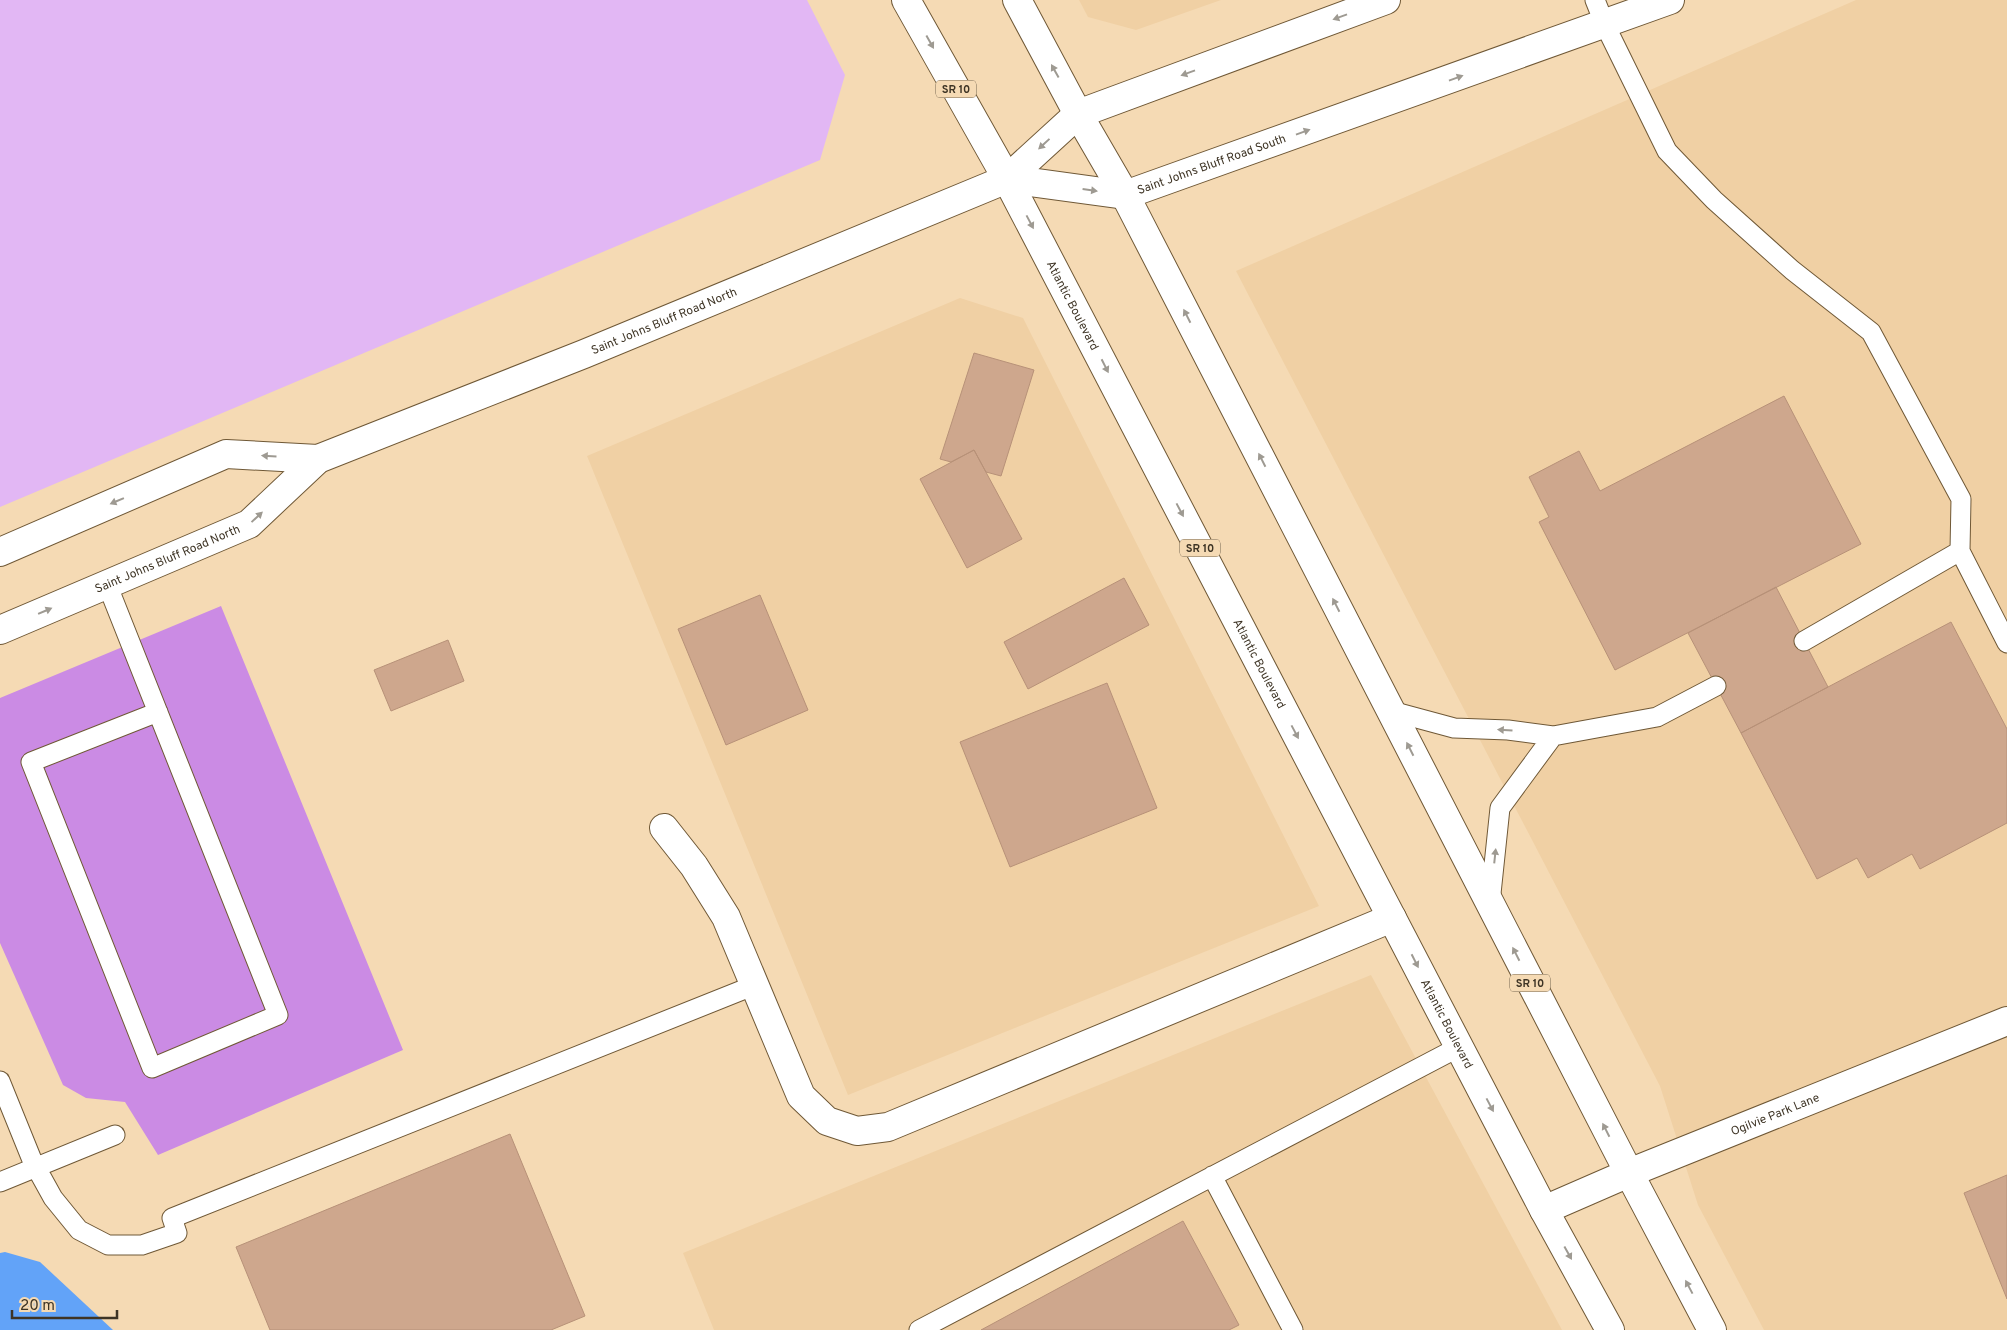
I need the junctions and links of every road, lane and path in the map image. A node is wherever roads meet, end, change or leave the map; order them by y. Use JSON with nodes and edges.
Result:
{"nodes":[{"id":1,"x":906,"y":0,"type":"edge"},
{"id":2,"x":1017,"y":0,"type":"edge"},
{"id":3,"x":1595,"y":0,"type":"edge"},
{"id":4,"x":1670,"y":0,"type":"edge"},
{"id":5,"x":1372,"y":2,"type":"edge"},
{"id":6,"x":1604,"y":25,"type":"junction"},
{"id":7,"x":1078,"y":114,"type":"junction"},
{"id":8,"x":1007,"y":179,"type":"junction"},
{"id":9,"x":1125,"y":196,"type":"junction"},
{"id":10,"x":318,"y":459,"type":"junction"},
{"id":11,"x":0,"y":552,"type":"edge"},
{"id":12,"x":1960,"y":552,"type":"junction"},
{"id":13,"x":107,"y":584,"type":"junction"},
{"id":14,"x":0,"y":630,"type":"edge"},
{"id":15,"x":1804,"y":641,"type":"dead end"},
{"id":16,"x":2007,"y":643,"type":"edge"},
{"id":17,"x":1716,"y":686,"type":"dead end"},
{"id":18,"x":158,"y":712,"type":"junction"},
{"id":19,"x":1391,"y":712,"type":"junction"},
{"id":20,"x":1554,"y":736,"type":"junction"},
{"id":21,"x":664,"y":828,"type":"dead end"},
{"id":22,"x":1490,"y":905,"type":"junction"},
{"id":23,"x":1392,"y":918,"type":"junction"},
{"id":24,"x":755,"y":985,"type":"junction"},
{"id":25,"x":2007,"y":1021,"type":"edge"},
{"id":26,"x":1460,"y":1047,"type":"junction"},
{"id":27,"x":0,"y":1081,"type":"edge"},
{"id":28,"x":115,"y":1135,"type":"dead end"},
{"id":29,"x":36,"y":1167,"type":"junction"},
{"id":30,"x":1629,"y":1173,"type":"junction"},
{"id":31,"x":1212,"y":1176,"type":"junction"},
{"id":32,"x":0,"y":1182,"type":"edge"},
{"id":33,"x":1544,"y":1210,"type":"junction"},
{"id":34,"x":919,"y":1330,"type":"edge"},
{"id":35,"x":1294,"y":1330,"type":"edge"},
{"id":36,"x":1610,"y":1330,"type":"edge"},
{"id":37,"x":1712,"y":1330,"type":"edge"}],
"edges":[{"from":1,"to":8,"type":"main road","name":"Atlantic Boulevard","number":"SR 10","one_way":true},
{"from":7,"to":2,"type":"main road","number":"SR 10","one_way":true},
{"from":3,"to":6,"type":"lane"},
{"from":4,"to":6,"type":"main road","name":"Saint Johns Bluff Road South"},
{"from":5,"to":7,"type":"main road","one_way":true},
{"from":9,"to":6,"type":"main road","name":"Saint Johns Bluff Road South","one_way":true},
{"from":6,"to":12,"type":"lane"},
{"from":7,"to":8,"type":"main road","one_way":true},
{"from":7,"to":9,"type":"main road","number":"SR 10"},
{"from":8,"to":9,"type":"main road","name":"Saint Johns Bluff Road South","one_way":true},
{"from":8,"to":10,"type":"main road","name":"Saint Johns Bluff Road North"},
{"from":8,"to":23,"type":"main road","name":"Atlantic Boulevard","number":"SR 10","one_way":true},
{"from":19,"to":9,"type":"main road","number":"SR 10","one_way":true},
{"from":10,"to":11,"type":"main road","name":"Saint Johns Bluff Road North","one_way":true},
{"from":13,"to":10,"type":"main road","name":"Saint Johns Bluff Road North","one_way":true},
{"from":12,"to":15,"type":"lane"},
{"from":12,"to":16,"type":"lane"},
{"from":14,"to":13,"type":"main road","name":"Saint Johns Bluff Road North","one_way":true},
{"from":13,"to":18,"type":"lane"},
{"from":17,"to":20,"type":"lane"},
{"from":18,"to":18,"type":"lane"},
{"from":20,"to":19,"type":"lane","one_way":true},
{"from":22,"to":19,"type":"main road","number":"SR 10","one_way":true},
{"from":22,"to":20,"type":"lane","one_way":true},
{"from":21,"to":24,"type":"main road"},
{"from":30,"to":22,"type":"main road","number":"SR 10","one_way":true},
{"from":23,"to":24,"type":"main road"},
{"from":23,"to":26,"type":"main road","name":"Atlantic Boulevard","number":"SR 10","one_way":true},
{"from":24,"to":29,"type":"lane"},
{"from":25,"to":30,"type":"main road","name":"Ogilvie Park Lane"},
{"from":26,"to":31,"type":"lane"},
{"from":26,"to":33,"type":"main road","name":"Atlantic Boulevard","number":"SR 10","one_way":true},
{"from":27,"to":29,"type":"lane"},
{"from":28,"to":29,"type":"lane"},
{"from":29,"to":32,"type":"lane"},
{"from":30,"to":33,"type":"main road","name":"Ogilvie Park Lane"},
{"from":37,"to":30,"type":"main road","number":"SR 10","one_way":true},
{"from":31,"to":34,"type":"lane"},
{"from":31,"to":35,"type":"lane"},
{"from":33,"to":36,"type":"main road","name":"Atlantic Boulevard","number":"SR 10","one_way":true}]}
